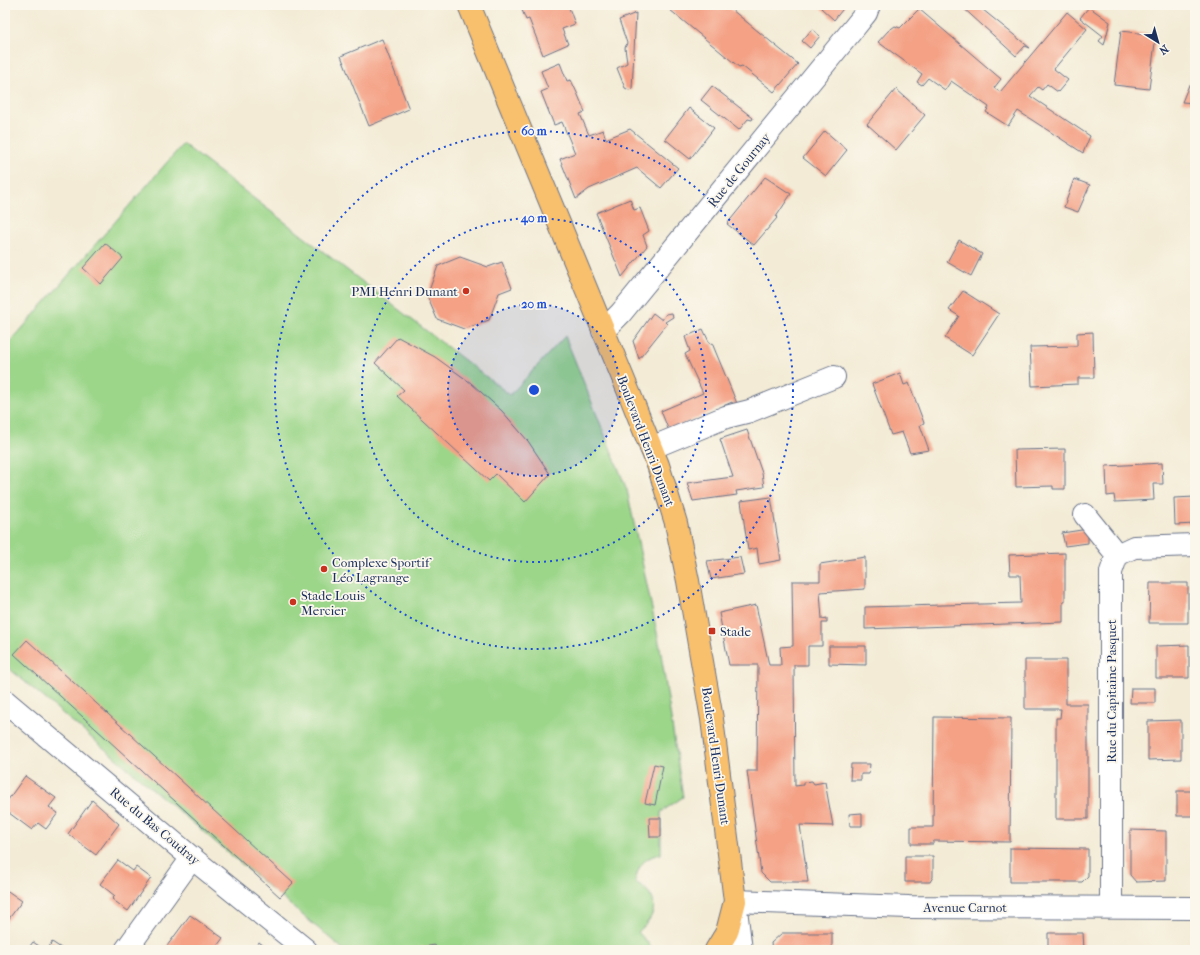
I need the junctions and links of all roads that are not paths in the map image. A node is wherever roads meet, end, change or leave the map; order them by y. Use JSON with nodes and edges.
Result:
{"nodes":[{"id":1,"x":469,"y":5,"type":"edge"},
{"id":2,"x":869,"y":5,"type":"edge"},
{"id":3,"x":603,"y":331,"type":"junction"},
{"id":4,"x":834,"y":377,"type":"dead end"},
{"id":5,"x":651,"y":448,"type":"junction"},
{"id":6,"x":1085,"y":515,"type":"dead end"},
{"id":7,"x":1195,"y":545,"type":"edge"},
{"id":8,"x":1117,"y":555,"type":"junction"},
{"id":9,"x":5,"y":700,"type":"edge"},
{"id":10,"x":192,"y":858,"type":"junction"},
{"id":11,"x":735,"y":901,"type":"junction"},
{"id":12,"x":1111,"y":907,"type":"junction"},
{"id":13,"x":1195,"y":908,"type":"edge"},
{"id":14,"x":126,"y":950,"type":"edge"},
{"id":15,"x":306,"y":950,"type":"edge"},
{"id":16,"x":716,"y":950,"type":"edge"},
{"id":17,"x":741,"y":950,"type":"edge"}],
"edges":[{"from":1,"to":3,"type":"main road","name":"Boulevard Henri Dunant"},
{"from":2,"to":3,"type":"street","name":"Rue de Gournay"},
{"from":3,"to":5,"type":"main road","name":"Boulevard Henri Dunant"},
{"from":4,"to":5,"type":"street"},
{"from":5,"to":11,"type":"main road","name":"Boulevard Henri Dunant"},
{"from":6,"to":8,"type":"street"},
{"from":7,"to":8,"type":"street"},
{"from":8,"to":12,"type":"street","name":"Rue du Capitaine Pasquet"},
{"from":9,"to":10,"type":"street","name":"Rue du Bas Coudray"},
{"from":10,"to":14,"type":"street"},
{"from":10,"to":15,"type":"street","name":"Rue du Bas Coudray"},
{"from":11,"to":12,"type":"street","name":"Avenue Carnot"},
{"from":11,"to":16,"type":"main road"},
{"from":11,"to":17,"type":"street"},
{"from":12,"to":13,"type":"street","name":"Avenue Carnot"}]}
